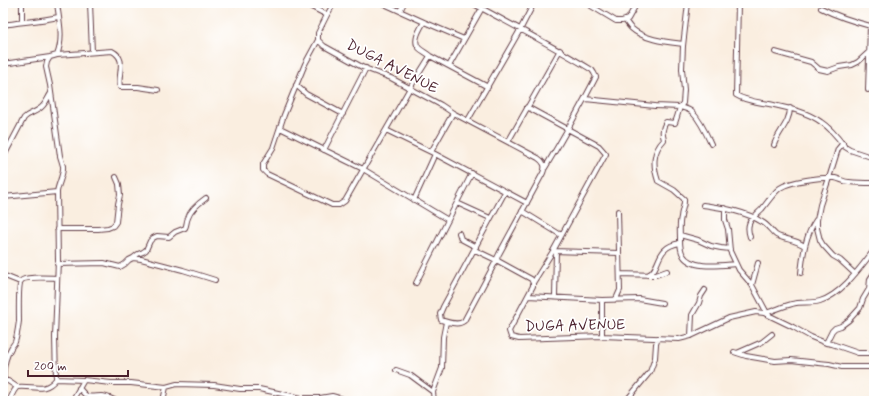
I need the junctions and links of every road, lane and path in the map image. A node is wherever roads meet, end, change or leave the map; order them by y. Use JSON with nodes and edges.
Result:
{"nodes":[{"id":1,"x":22,"y":3,"type":"edge"},
{"id":2,"x":57,"y":3,"type":"edge"},
{"id":3,"x":90,"y":3,"type":"edge"},
{"id":4,"x":304,"y":3,"type":"edge"},
{"id":5,"x":334,"y":3,"type":"edge"},
{"id":6,"x":382,"y":3,"type":"edge"},
{"id":7,"x":404,"y":3,"type":"edge"},
{"id":8,"x":472,"y":3,"type":"edge"},
{"id":9,"x":534,"y":3,"type":"edge"},
{"id":10,"x":586,"y":3,"type":"edge"},
{"id":11,"x":637,"y":3,"type":"edge"},
{"id":12,"x":688,"y":3,"type":"edge"},
{"id":13,"x":738,"y":3,"type":"edge"},
{"id":14,"x":482,"y":8,"type":"junction"},
{"id":15,"x":821,"y":8,"type":"dead end"},
{"id":16,"x":400,"y":11,"type":"junction"},
{"id":17,"x":327,"y":15,"type":"junction"},
{"id":18,"x":58,"y":17,"type":"junction"},
{"id":19,"x":625,"y":20,"type":"junction"},
{"id":20,"x":22,"y":22,"type":"junction"},
{"id":21,"x":424,"y":22,"type":"junction"},
{"id":22,"x":3,"y":25,"type":"edge"},
{"id":23,"x":872,"y":27,"type":"edge"},
{"id":24,"x":520,"y":30,"type":"junction"},
{"id":25,"x":464,"y":39,"type":"junction"},
{"id":26,"x":318,"y":40,"type":"junction"},
{"id":27,"x":683,"y":44,"type":"junction"},
{"id":28,"x":560,"y":50,"type":"junction"},
{"id":29,"x":870,"y":51,"type":"junction"},
{"id":30,"x":92,"y":52,"type":"junction"},
{"id":31,"x":775,"y":52,"type":"dead end"},
{"id":32,"x":58,"y":55,"type":"junction"},
{"id":33,"x":430,"y":56,"type":"junction"},
{"id":34,"x":50,"y":57,"type":"junction"},
{"id":35,"x":3,"y":64,"type":"edge"},
{"id":36,"x":449,"y":66,"type":"junction"},
{"id":37,"x":366,"y":68,"type":"junction"},
{"id":38,"x":296,"y":85,"type":"junction"},
{"id":39,"x":488,"y":87,"type":"junction"},
{"id":40,"x":410,"y":88,"type":"junction"},
{"id":41,"x":158,"y":90,"type":"dead end"},
{"id":42,"x":868,"y":90,"type":"dead end"},
{"id":43,"x":51,"y":93,"type":"junction"},
{"id":44,"x":585,"y":99,"type":"junction"},
{"id":45,"x":527,"y":107,"type":"junction"},
{"id":46,"x":680,"y":107,"type":"junction"},
{"id":47,"x":790,"y":108,"type":"junction"},
{"id":48,"x":453,"y":113,"type":"junction"},
{"id":49,"x":343,"y":114,"type":"junction"},
{"id":50,"x":468,"y":120,"type":"junction"},
{"id":51,"x":280,"y":128,"type":"junction"},
{"id":52,"x":568,"y":129,"type":"junction"},
{"id":53,"x":386,"y":130,"type":"junction"},
{"id":54,"x":508,"y":142,"type":"junction"},
{"id":55,"x":842,"y":143,"type":"junction"},
{"id":56,"x":711,"y":144,"type":"dead end"},
{"id":57,"x":774,"y":145,"type":"dead end"},
{"id":58,"x":324,"y":150,"type":"junction"},
{"id":59,"x":433,"y":153,"type":"junction"},
{"id":60,"x":874,"y":158,"type":"edge"},
{"id":61,"x":3,"y":162,"type":"edge"},
{"id":62,"x":545,"y":168,"type":"junction"},
{"id":63,"x":363,"y":169,"type":"junction"},
{"id":64,"x":472,"y":173,"type":"junction"},
{"id":65,"x":116,"y":177,"type":"dead end"},
{"id":66,"x":829,"y":178,"type":"junction"},
{"id":67,"x":874,"y":183,"type":"edge"},
{"id":68,"x":57,"y":192,"type":"junction"},
{"id":69,"x":505,"y":192,"type":"junction"},
{"id":70,"x":3,"y":197,"type":"edge"},
{"id":71,"x":206,"y":198,"type":"dead end"},
{"id":72,"x":414,"y":200,"type":"junction"},
{"id":73,"x":457,"y":203,"type":"junction"},
{"id":74,"x":526,"y":203,"type":"junction"},
{"id":75,"x":703,"y":205,"type":"dead end"},
{"id":76,"x":725,"y":208,"type":"junction"},
{"id":77,"x":522,"y":211,"type":"junction"},
{"id":78,"x":618,"y":211,"type":"dead end"},
{"id":79,"x":490,"y":218,"type":"junction"},
{"id":80,"x":753,"y":218,"type":"junction"},
{"id":81,"x":448,"y":220,"type":"junction"},
{"id":82,"x":817,"y":220,"type":"junction"},
{"id":83,"x":57,"y":229,"type":"junction"},
{"id":84,"x":459,"y":233,"type":"dead end"},
{"id":85,"x":561,"y":235,"type":"junction"},
{"id":86,"x":680,"y":235,"type":"junction"},
{"id":87,"x":750,"y":237,"type":"dead end"},
{"id":88,"x":680,"y":243,"type":"junction"},
{"id":89,"x":805,"y":246,"type":"junction"},
{"id":90,"x":475,"y":249,"type":"junction"},
{"id":91,"x":730,"y":249,"type":"junction"},
{"id":92,"x":874,"y":250,"type":"edge"},
{"id":93,"x":554,"y":251,"type":"junction"},
{"id":94,"x":619,"y":253,"type":"junction"},
{"id":95,"x":133,"y":258,"type":"junction"},
{"id":96,"x":497,"y":261,"type":"junction"},
{"id":97,"x":758,"y":263,"type":"dead end"},
{"id":98,"x":57,"y":264,"type":"junction"},
{"id":99,"x":736,"y":264,"type":"junction"},
{"id":100,"x":667,"y":271,"type":"dead end"},
{"id":101,"x":874,"y":272,"type":"edge"},
{"id":102,"x":801,"y":273,"type":"dead end"},
{"id":103,"x":3,"y":274,"type":"edge"},
{"id":104,"x":620,"y":274,"type":"junction"},
{"id":105,"x":855,"y":274,"type":"junction"},
{"id":106,"x":648,"y":275,"type":"junction"},
{"id":107,"x":57,"y":278,"type":"junction"},
{"id":108,"x":215,"y":280,"type":"dead end"},
{"id":109,"x":20,"y":282,"type":"junction"},
{"id":110,"x":533,"y":282,"type":"junction"},
{"id":111,"x":416,"y":283,"type":"dead end"},
{"id":112,"x":752,"y":285,"type":"junction"},
{"id":113,"x":705,"y":290,"type":"dead end"},
{"id":114,"x":528,"y":296,"type":"junction"},
{"id":115,"x":556,"y":298,"type":"junction"},
{"id":116,"x":616,"y":299,"type":"junction"},
{"id":117,"x":602,"y":300,"type":"junction"},
{"id":118,"x":662,"y":303,"type":"dead end"},
{"id":119,"x":765,"y":313,"type":"junction"},
{"id":120,"x":446,"y":322,"type":"junction"},
{"id":121,"x":772,"y":334,"type":"dead end"},
{"id":122,"x":602,"y":336,"type":"junction"},
{"id":123,"x":691,"y":336,"type":"junction"},
{"id":124,"x":658,"y":338,"type":"junction"},
{"id":125,"x":826,"y":343,"type":"junction"},
{"id":126,"x":874,"y":353,"type":"edge"},
{"id":127,"x":874,"y":367,"type":"edge"},
{"id":128,"x":396,"y":370,"type":"dead end"},
{"id":129,"x":56,"y":379,"type":"junction"},
{"id":130,"x":3,"y":380,"type":"edge"},
{"id":131,"x":84,"y":380,"type":"junction"},
{"id":132,"x":17,"y":387,"type":"junction"},
{"id":133,"x":166,"y":387,"type":"junction"},
{"id":134,"x":80,"y":388,"type":"junction"},
{"id":135,"x":433,"y":392,"type":"junction"},
{"id":136,"x":110,"y":399,"type":"edge"},
{"id":137,"x":9,"y":401,"type":"edge"},
{"id":138,"x":72,"y":401,"type":"edge"},
{"id":139,"x":116,"y":401,"type":"edge"},
{"id":140,"x":163,"y":401,"type":"edge"},
{"id":141,"x":350,"y":401,"type":"edge"},
{"id":142,"x":434,"y":401,"type":"edge"},
{"id":143,"x":626,"y":401,"type":"edge"}],
"edges":[{"from":1,"to":20,"type":"street"},
{"from":2,"to":18,"type":"street"},
{"from":3,"to":30,"type":"street"},
{"from":4,"to":17,"type":"street"},
{"from":5,"to":17,"type":"street"},
{"from":6,"to":16,"type":"street"},
{"from":7,"to":16,"type":"street"},
{"from":8,"to":14,"type":"street"},
{"from":9,"to":24,"type":"street"},
{"from":10,"to":19,"type":"street"},
{"from":11,"to":19,"type":"street"},
{"from":12,"to":27,"type":"street"},
{"from":13,"to":47,"type":"street"},
{"from":14,"to":24,"type":"street"},
{"from":14,"to":25,"type":"street"},
{"from":15,"to":23,"type":"street"},
{"from":16,"to":21,"type":"street"},
{"from":17,"to":26,"type":"street"},
{"from":18,"to":20,"type":"street"},
{"from":18,"to":32,"type":"street"},
{"from":19,"to":27,"type":"street"},
{"from":20,"to":22,"type":"street"},
{"from":21,"to":25,"type":"street"},
{"from":21,"to":33,"type":"street"},
{"from":23,"to":29,"type":"street"},
{"from":24,"to":28,"type":"street"},
{"from":24,"to":39,"type":"street"},
{"from":25,"to":36,"type":"street"},
{"from":26,"to":37,"type":"street","name":"DUGA AVENUE"},
{"from":26,"to":38,"type":"street"},
{"from":27,"to":46,"type":"street"},
{"from":28,"to":44,"type":"street"},
{"from":28,"to":45,"type":"street"},
{"from":29,"to":31,"type":"street"},
{"from":29,"to":42,"type":"street"},
{"from":30,"to":32,"type":"street"},
{"from":30,"to":41,"type":"street"},
{"from":32,"to":34,"type":"street"},
{"from":33,"to":36,"type":"street"},
{"from":33,"to":40,"type":"street"},
{"from":34,"to":35,"type":"street"},
{"from":34,"to":43,"type":"street"},
{"from":36,"to":39,"type":"street"},
{"from":37,"to":40,"type":"street","name":"DUGA AVENUE"},
{"from":37,"to":49,"type":"street"},
{"from":38,"to":49,"type":"street"},
{"from":38,"to":51,"type":"street"},
{"from":39,"to":50,"type":"street"},
{"from":40,"to":48,"type":"street","name":"DUGA AVENUE"},
{"from":40,"to":53,"type":"street"},
{"from":43,"to":61,"type":"street"},
{"from":43,"to":68,"type":"street"},
{"from":44,"to":46,"type":"street"},
{"from":44,"to":52,"type":"street"},
{"from":45,"to":52,"type":"street"},
{"from":45,"to":54,"type":"street"},
{"from":46,"to":56,"type":"street"},
{"from":46,"to":86,"type":"street"},
{"from":47,"to":55,"type":"street"},
{"from":47,"to":57,"type":"street"},
{"from":48,"to":50,"type":"street","name":"DUGA AVENUE"},
{"from":48,"to":59,"type":"street"},
{"from":49,"to":58,"type":"street"},
{"from":50,"to":54,"type":"street","name":"DUGA AVENUE"},
{"from":51,"to":58,"type":"street"},
{"from":51,"to":63,"type":"street"},
{"from":52,"to":62,"type":"street"},
{"from":52,"to":85,"type":"street","name":"DUGA AVENUE"},
{"from":53,"to":59,"type":"street"},
{"from":53,"to":63,"type":"street"},
{"from":54,"to":62,"type":"street","name":"DUGA AVENUE"},
{"from":55,"to":60,"type":"street"},
{"from":55,"to":66,"type":"street"},
{"from":58,"to":63,"type":"street"},
{"from":59,"to":64,"type":"street"},
{"from":59,"to":72,"type":"street"},
{"from":62,"to":74,"type":"street"},
{"from":63,"to":72,"type":"street"},
{"from":64,"to":69,"type":"street"},
{"from":64,"to":73,"type":"street"},
{"from":65,"to":83,"type":"street"},
{"from":66,"to":67,"type":"street"},
{"from":66,"to":80,"type":"street"},
{"from":66,"to":82,"type":"street"},
{"from":68,"to":70,"type":"street"},
{"from":68,"to":83,"type":"street"},
{"from":69,"to":74,"type":"street"},
{"from":69,"to":79,"type":"street"},
{"from":71,"to":95,"type":"street"},
{"from":72,"to":81,"type":"street"},
{"from":73,"to":79,"type":"street"},
{"from":73,"to":81,"type":"street"},
{"from":74,"to":77,"type":"street"},
{"from":75,"to":76,"type":"street"},
{"from":76,"to":80,"type":"street"},
{"from":76,"to":91,"type":"street"},
{"from":77,"to":85,"type":"street"},
{"from":77,"to":96,"type":"street"},
{"from":78,"to":94,"type":"street"},
{"from":79,"to":90,"type":"street"},
{"from":80,"to":87,"type":"street"},
{"from":80,"to":89,"type":"street"},
{"from":81,"to":111,"type":"street"},
{"from":82,"to":89,"type":"street"},
{"from":82,"to":105,"type":"street"},
{"from":83,"to":98,"type":"street"},
{"from":84,"to":90,"type":"street"},
{"from":85,"to":93,"type":"street","name":"DUGA AVENUE"},
{"from":86,"to":88,"type":"street"},
{"from":86,"to":91,"type":"street"},
{"from":88,"to":99,"type":"street"},
{"from":88,"to":106,"type":"street"},
{"from":89,"to":102,"type":"street"},
{"from":90,"to":96,"type":"street"},
{"from":90,"to":120,"type":"street"},
{"from":91,"to":99,"type":"street"},
{"from":92,"to":105,"type":"street","name":"DUGA AVENUE"},
{"from":93,"to":94,"type":"street"},
{"from":93,"to":110,"type":"street","name":"DUGA AVENUE"},
{"from":93,"to":115,"type":"street"},
{"from":94,"to":104,"type":"street"},
{"from":95,"to":98,"type":"street"},
{"from":95,"to":108,"type":"street"},
{"from":96,"to":110,"type":"street"},
{"from":96,"to":120,"type":"street"},
{"from":97,"to":112,"type":"street"},
{"from":98,"to":107,"type":"street"},
{"from":99,"to":112,"type":"street"},
{"from":100,"to":106,"type":"street"},
{"from":101,"to":125,"type":"street"},
{"from":103,"to":109,"type":"street"},
{"from":104,"to":106,"type":"street"},
{"from":104,"to":116,"type":"street"},
{"from":105,"to":119,"type":"street","name":"DUGA AVENUE"},
{"from":107,"to":109,"type":"street"},
{"from":107,"to":129,"type":"street"},
{"from":109,"to":130,"type":"street"},
{"from":110,"to":114,"type":"street","name":"DUGA AVENUE"},
{"from":112,"to":119,"type":"street"},
{"from":113,"to":123,"type":"street"},
{"from":114,"to":115,"type":"street"},
{"from":114,"to":122,"type":"street","name":"DUGA AVENUE"},
{"from":115,"to":117,"type":"street"},
{"from":116,"to":117,"type":"street"},
{"from":116,"to":118,"type":"street"},
{"from":117,"to":122,"type":"street"},
{"from":119,"to":123,"type":"street","name":"DUGA AVENUE"},
{"from":119,"to":125,"type":"street"},
{"from":120,"to":135,"type":"street"},
{"from":121,"to":127,"type":"street"},
{"from":122,"to":124,"type":"street","name":"DUGA AVENUE"},
{"from":123,"to":124,"type":"street","name":"DUGA AVENUE"},
{"from":124,"to":143,"type":"street"},
{"from":125,"to":126,"type":"street"},
{"from":128,"to":135,"type":"street"},
{"from":129,"to":131,"type":"street"},
{"from":129,"to":132,"type":"street"},
{"from":130,"to":132,"type":"street"},
{"from":131,"to":133,"type":"street"},
{"from":131,"to":134,"type":"street"},
{"from":132,"to":137,"type":"street"},
{"from":133,"to":140,"type":"street"},
{"from":133,"to":141,"type":"street"},
{"from":134,"to":136,"type":"street"},
{"from":134,"to":138,"type":"street"},
{"from":135,"to":142,"type":"street"},
{"from":136,"to":139,"type":"street"}]}
